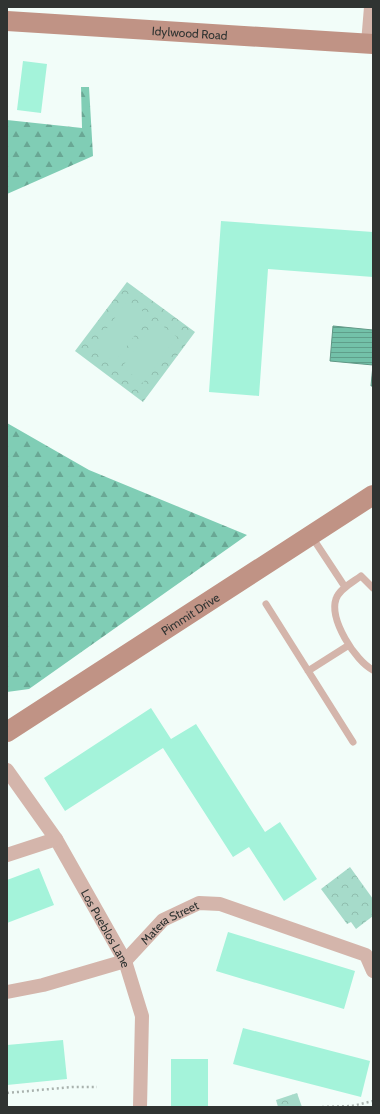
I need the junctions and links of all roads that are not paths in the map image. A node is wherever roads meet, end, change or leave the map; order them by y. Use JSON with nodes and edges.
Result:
{"nodes":[{"id":1,"x":371,"y":7,"type":"edge"},
{"id":2,"x":7,"y":20,"type":"edge"},
{"id":3,"x":371,"y":43,"type":"edge"},
{"id":4,"x":373,"y":495,"type":"edge"},
{"id":5,"x":310,"y":535,"type":"junction"},
{"id":6,"x":345,"y":587,"type":"junction"},
{"id":7,"x":373,"y":588,"type":"edge"},
{"id":8,"x":266,"y":604,"type":"dead end"},
{"id":9,"x":349,"y":645,"type":"junction"},
{"id":10,"x":373,"y":670,"type":"edge"},
{"id":11,"x":308,"y":671,"type":"junction"},
{"id":12,"x":7,"y":732,"type":"edge"},
{"id":13,"x":353,"y":742,"type":"dead end"},
{"id":14,"x":7,"y":770,"type":"edge"},
{"id":15,"x":56,"y":839,"type":"junction"},
{"id":16,"x":7,"y":855,"type":"edge"},
{"id":17,"x":125,"y":961,"type":"junction"},
{"id":18,"x":373,"y":971,"type":"edge"},
{"id":19,"x":7,"y":992,"type":"edge"},
{"id":20,"x":140,"y":1107,"type":"edge"}],
"edges":[{"from":1,"to":3,"type":"street"},
{"from":2,"to":3,"type":"street","name":"Idylwood Road"},
{"from":4,"to":5,"type":"street","name":"Pimmit Drive"},
{"from":5,"to":6,"type":"lane"},
{"from":5,"to":12,"type":"street","name":"Pimmit Drive"},
{"from":6,"to":7,"type":"lane"},
{"from":6,"to":9,"type":"lane"},
{"from":8,"to":11,"type":"lane"},
{"from":9,"to":10,"type":"lane"},
{"from":9,"to":11,"type":"lane"},
{"from":11,"to":13,"type":"lane"},
{"from":14,"to":15,"type":"street","name":"Los Pueblos Lane"},
{"from":15,"to":16,"type":"street"},
{"from":15,"to":17,"type":"street","name":"Los Pueblos Lane"},
{"from":17,"to":18,"type":"street","name":"Matera Street"},
{"from":17,"to":19,"type":"street"},
{"from":17,"to":20,"type":"street","name":"Los Pueblos Lane"}]}
